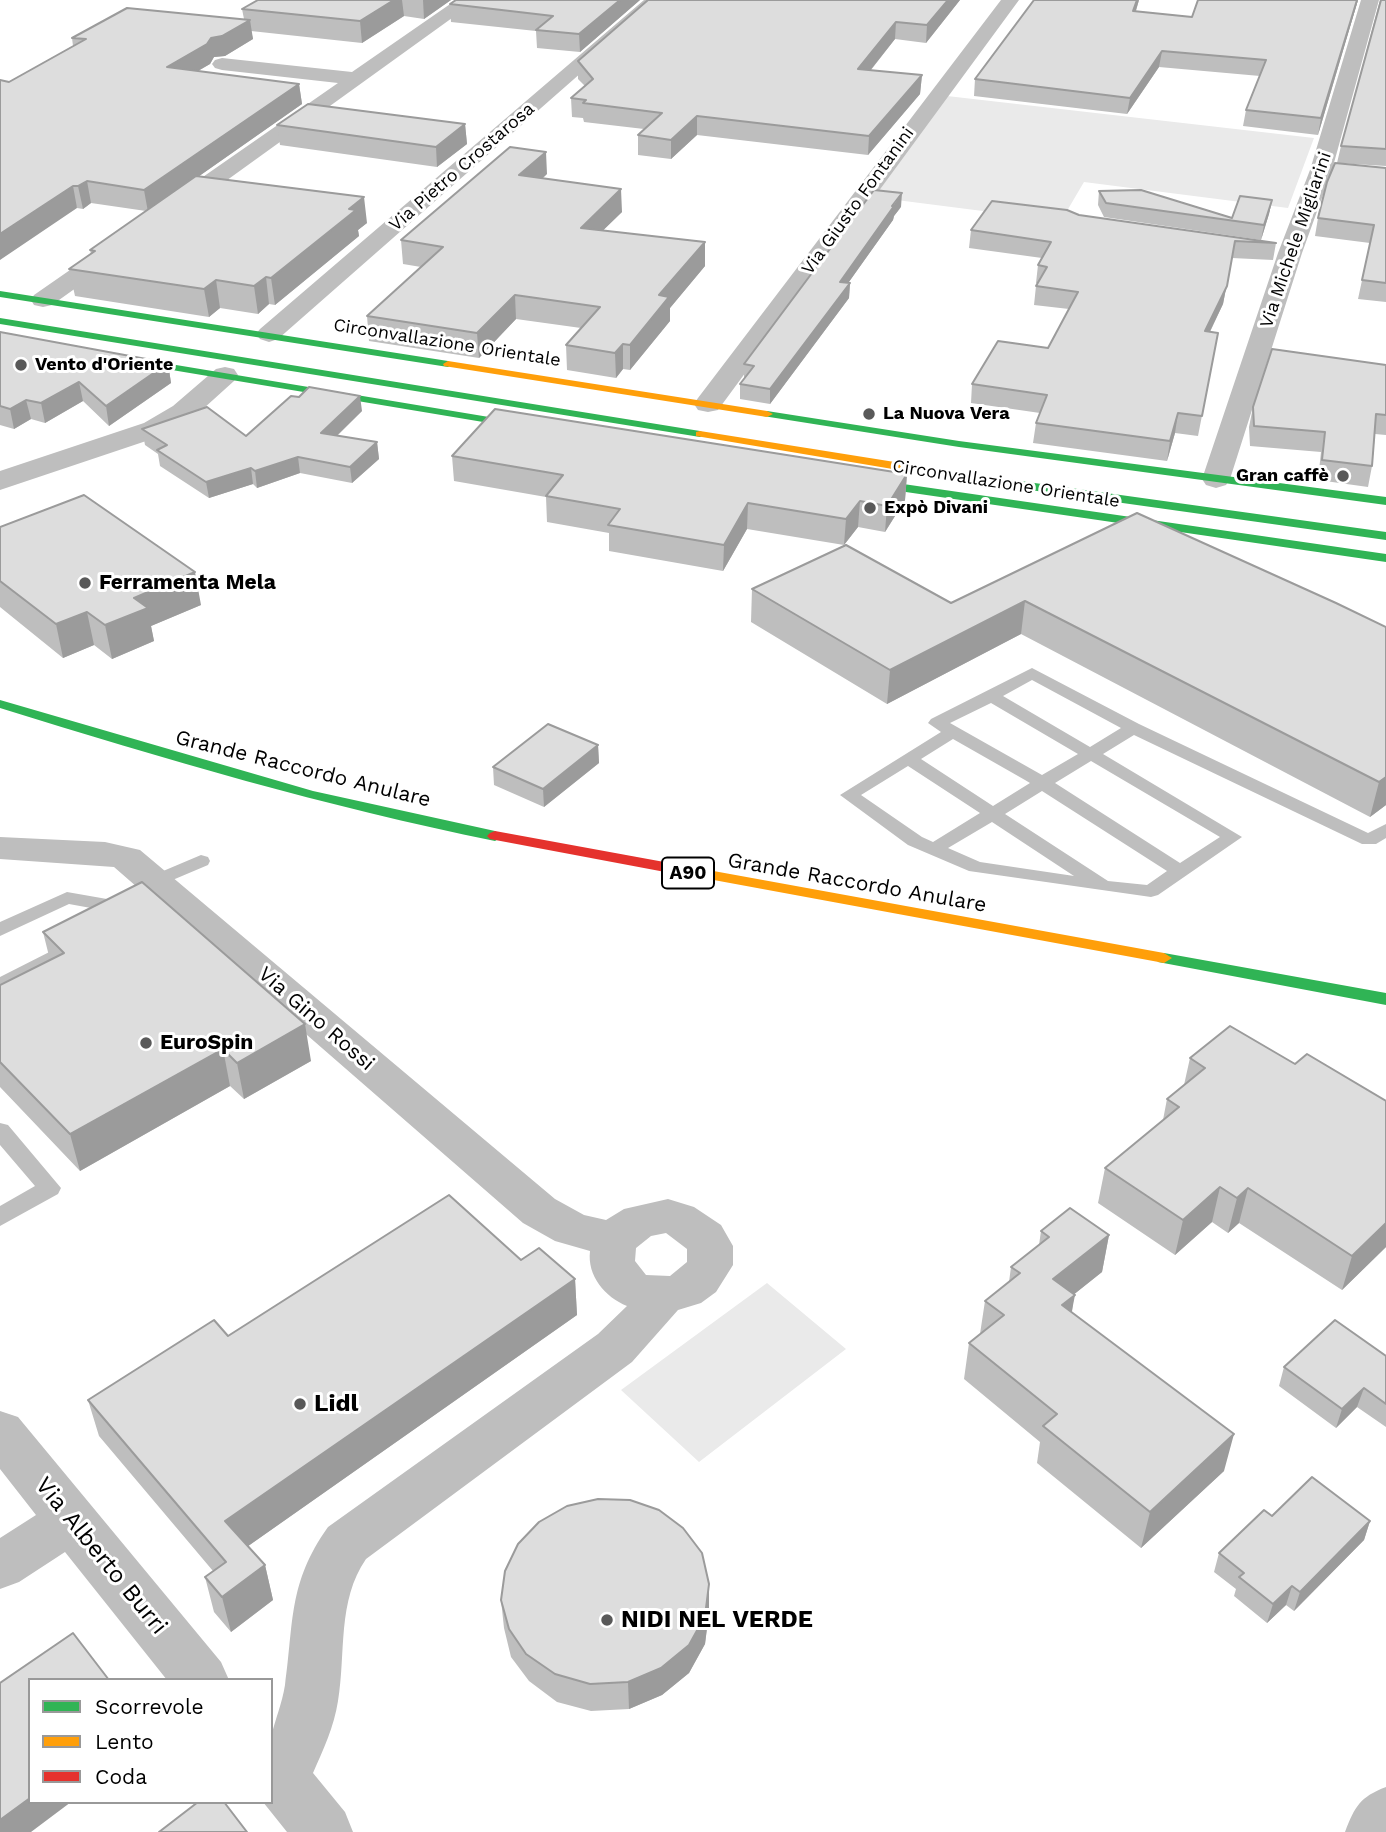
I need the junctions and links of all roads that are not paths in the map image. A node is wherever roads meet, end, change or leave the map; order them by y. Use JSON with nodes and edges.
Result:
{"nodes":[{"id":1,"x":468,"y":0,"type":"edge"},
{"id":2,"x":655,"y":0,"type":"edge"},
{"id":3,"x":1010,"y":0,"type":"edge"},
{"id":4,"x":1371,"y":5,"type":"edge"},
{"id":5,"x":222,"y":64,"type":"edge"},
{"id":6,"x":357,"y":79,"type":"junction"},
{"id":7,"x":1321,"y":170,"type":"junction"},
{"id":8,"x":1347,"y":172,"type":"edge"},
{"id":9,"x":157,"y":219,"type":"edge"},
{"id":10,"x":135,"y":235,"type":"edge"},
{"id":11,"x":1264,"y":249,"type":"edge"},
{"id":12,"x":1290,"y":253,"type":"junction"},
{"id":13,"x":0,"y":294,"type":"edge"},
{"id":14,"x":43,"y":300,"type":"junction"},
{"id":15,"x":0,"y":308,"type":"edge"},
{"id":16,"x":0,"y":321,"type":"edge"},
{"id":17,"x":269,"y":334,"type":"junction"},
{"id":18,"x":101,"y":356,"type":"edge"},
{"id":19,"x":230,"y":367,"type":"junction"},
{"id":20,"x":708,"y":404,"type":"junction"},
{"id":21,"x":554,"y":431,"type":"edge"},
{"id":22,"x":839,"y":479,"type":"edge"},
{"id":23,"x":1216,"y":479,"type":"junction"},
{"id":24,"x":0,"y":481,"type":"edge"},
{"id":25,"x":1386,"y":501,"type":"edge"},
{"id":26,"x":1206,"y":534,"type":"junction"},
{"id":27,"x":1386,"y":536,"type":"edge"},
{"id":28,"x":1386,"y":558,"type":"edge"},
{"id":29,"x":1224,"y":562,"type":"edge"},
{"id":30,"x":991,"y":696,"type":"junction"},
{"id":31,"x":0,"y":704,"type":"edge"},
{"id":32,"x":1133,"y":728,"type":"junction"},
{"id":33,"x":953,"y":732,"type":"junction"},
{"id":34,"x":1090,"y":754,"type":"junction"},
{"id":35,"x":909,"y":759,"type":"junction"},
{"id":36,"x":1043,"y":783,"type":"junction"},
{"id":37,"x":993,"y":813,"type":"junction"},
{"id":38,"x":1386,"y":830,"type":"edge"},
{"id":39,"x":0,"y":848,"type":"edge"},
{"id":40,"x":934,"y":849,"type":"junction"},
{"id":41,"x":201,"y":860,"type":"dead end"},
{"id":42,"x":1180,"y":871,"type":"junction"},
{"id":43,"x":1103,"y":886,"type":"junction"},
{"id":44,"x":154,"y":895,"type":"junction"},
{"id":45,"x":114,"y":924,"type":"edge"},
{"id":46,"x":0,"y":930,"type":"edge"},
{"id":47,"x":91,"y":936,"type":"edge"},
{"id":48,"x":0,"y":985,"type":"edge"},
{"id":49,"x":1386,"y":999,"type":"edge"},
{"id":50,"x":0,"y":1131,"type":"edge"},
{"id":51,"x":0,"y":1217,"type":"edge"},
{"id":52,"x":614,"y":1240,"type":"junction"},
{"id":53,"x":663,"y":1295,"type":"junction"},
{"id":54,"x":0,"y":1432,"type":"edge"},
{"id":55,"x":71,"y":1520,"type":"junction"},
{"id":56,"x":0,"y":1566,"type":"edge"},
{"id":57,"x":199,"y":1678,"type":"edge"},
{"id":58,"x":276,"y":1772,"type":"edge"},
{"id":59,"x":1386,"y":1815,"type":"edge"},
{"id":60,"x":324,"y":1832,"type":"edge"},
{"id":61,"x":1374,"y":1832,"type":"edge"}],
"edges":[{"from":1,"to":6,"type":"street"},
{"from":2,"to":17,"type":"street","name":"Via Pietro Crostarosa"},
{"from":3,"to":20,"type":"street","name":"Via Giusto Fontanini"},
{"from":4,"to":7,"type":"street","name":"Via Michele Migliarini"},
{"from":5,"to":6,"type":"street"},
{"from":6,"to":9,"type":"street"},
{"from":7,"to":8,"type":"street"},
{"from":7,"to":12,"type":"street","name":"Via Michele Migliarini"},
{"from":10,"to":14,"type":"street"},
{"from":11,"to":12,"type":"street"},
{"from":12,"to":23,"type":"street","name":"Via Michele Migliarini"},
{"from":13,"to":14,"type":"main road","name":"Circonvallazione Orientale"},
{"from":14,"to":17,"type":"main road","name":"Circonvallazione Orientale"},
{"from":15,"to":19,"type":"main road"},
{"from":16,"to":19,"type":"main road"},
{"from":17,"to":20,"type":"main road","name":"Circonvallazione Orientale"},
{"from":18,"to":19,"type":"main road"},
{"from":19,"to":21,"type":"main road"},
{"from":19,"to":24,"type":"street"},
{"from":19,"to":27,"type":"main road"},
{"from":20,"to":23,"type":"main road","name":"Circonvallazione Orientale"},
{"from":22,"to":26,"type":"main road","name":"Circonvallazione Orientale"},
{"from":23,"to":25,"type":"main road","name":"Circonvallazione Orientale"},
{"from":26,"to":28,"type":"main road","name":"Circonvallazione Orientale"},
{"from":26,"to":29,"type":"street"},
{"from":30,"to":32,"type":"lane"},
{"from":30,"to":33,"type":"lane"},
{"from":30,"to":34,"type":"lane"},
{"from":31,"to":49,"type":"main road","name":"Grande Raccordo Anulare","number":"A90"},
{"from":32,"to":34,"type":"lane"},
{"from":32,"to":38,"type":"lane"},
{"from":33,"to":35,"type":"lane"},
{"from":33,"to":36,"type":"lane"},
{"from":34,"to":36,"type":"lane"},
{"from":34,"to":42,"type":"lane"},
{"from":35,"to":37,"type":"lane"},
{"from":35,"to":40,"type":"lane"},
{"from":36,"to":37,"type":"lane"},
{"from":36,"to":42,"type":"lane"},
{"from":37,"to":40,"type":"lane"},
{"from":37,"to":43,"type":"lane"},
{"from":39,"to":44,"type":"street","name":"Via Gino Rossi"},
{"from":40,"to":43,"type":"lane"},
{"from":41,"to":44,"type":"lane"},
{"from":42,"to":43,"type":"lane"},
{"from":44,"to":45,"type":"lane"},
{"from":44,"to":46,"type":"lane"},
{"from":44,"to":52,"type":"street","name":"Via Gino Rossi"},
{"from":47,"to":48,"type":"lane"},
{"from":50,"to":51,"type":"lane"},
{"from":52,"to":53,"type":"street"},
{"from":52,"to":53,"type":"street"},
{"from":53,"to":58,"type":"street"},
{"from":54,"to":55,"type":"street","name":"Via Alberto Burri"},
{"from":55,"to":56,"type":"street"},
{"from":55,"to":57,"type":"street","name":"Via Alberto Burri"},
{"from":58,"to":60,"type":"street"},
{"from":59,"to":61,"type":"street"}]}
